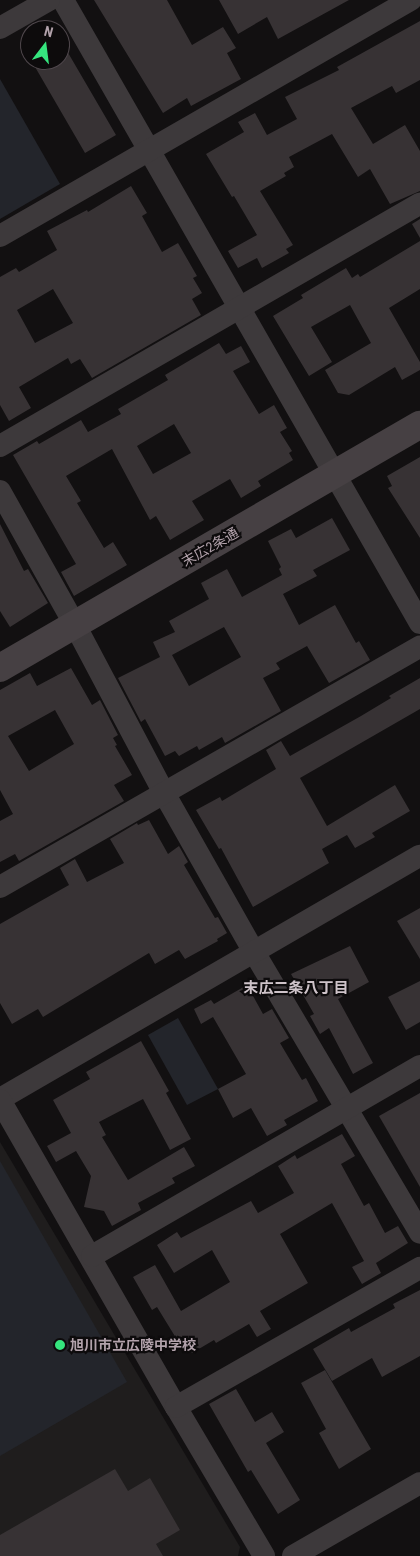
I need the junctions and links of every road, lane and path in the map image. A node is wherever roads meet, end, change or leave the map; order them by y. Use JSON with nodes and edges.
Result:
{"nodes":[{"id":1,"x":48,"y":0,"type":"edge"},
{"id":2,"x":63,"y":0,"type":"edge"},
{"id":3,"x":411,"y":0,"type":"edge"},
{"id":4,"x":0,"y":28,"type":"edge"},
{"id":5,"x":149,"y":150,"type":"junction"},
{"id":6,"x":420,"y":204,"type":"edge"},
{"id":7,"x":0,"y":236,"type":"edge"},
{"id":8,"x":239,"y":309,"type":"junction"},
{"id":9,"x":420,"y":425,"type":"edge"},
{"id":10,"x":0,"y":446,"type":"edge"},
{"id":11,"x":335,"y":474,"type":"junction"},
{"id":12,"x":0,"y":491,"type":"edge"},
{"id":13,"x":420,"y":623,"type":"edge"},
{"id":14,"x":75,"y":625,"type":"junction"},
{"id":15,"x":420,"y":646,"type":"edge"},
{"id":16,"x":0,"y":668,"type":"edge"},
{"id":17,"x":164,"y":793,"type":"junction"},
{"id":18,"x":420,"y":856,"type":"edge"},
{"id":19,"x":0,"y":886,"type":"edge"},
{"id":20,"x":254,"y":952,"type":"junction"},
{"id":21,"x":420,"y":1066,"type":"edge"},
{"id":22,"x":0,"y":1099,"type":"edge"},
{"id":23,"x":346,"y":1109,"type":"junction"},
{"id":24,"x":420,"y":1233,"type":"edge"},
{"id":25,"x":92,"y":1256,"type":"junction"},
{"id":26,"x":420,"y":1268,"type":"edge"},
{"id":27,"x":176,"y":1407,"type":"junction"},
{"id":28,"x":420,"y":1483,"type":"edge"},
{"id":29,"x":264,"y":1556,"type":"edge"},
{"id":30,"x":292,"y":1556,"type":"edge"}],
"edges":[{"from":1,"to":4,"type":"street"},
{"from":2,"to":5,"type":"street"},
{"from":3,"to":5,"type":"street"},
{"from":5,"to":7,"type":"street"},
{"from":5,"to":8,"type":"street"},
{"from":6,"to":8,"type":"street"},
{"from":8,"to":10,"type":"street"},
{"from":8,"to":11,"type":"street"},
{"from":9,"to":11,"type":"street","name":"末広2条通"},
{"from":11,"to":13,"type":"street"},
{"from":11,"to":14,"type":"street","name":"末広2条通"},
{"from":12,"to":14,"type":"street"},
{"from":14,"to":16,"type":"street","name":"末広2条通"},
{"from":14,"to":17,"type":"street"},
{"from":15,"to":17,"type":"street"},
{"from":17,"to":19,"type":"street"},
{"from":17,"to":20,"type":"street"},
{"from":18,"to":20,"type":"street"},
{"from":20,"to":22,"type":"street"},
{"from":20,"to":23,"type":"street"},
{"from":21,"to":23,"type":"street"},
{"from":22,"to":25,"type":"street"},
{"from":23,"to":24,"type":"street"},
{"from":23,"to":25,"type":"street"},
{"from":25,"to":27,"type":"street"},
{"from":26,"to":27,"type":"street"},
{"from":27,"to":29,"type":"street"},
{"from":28,"to":30,"type":"street"}]}
